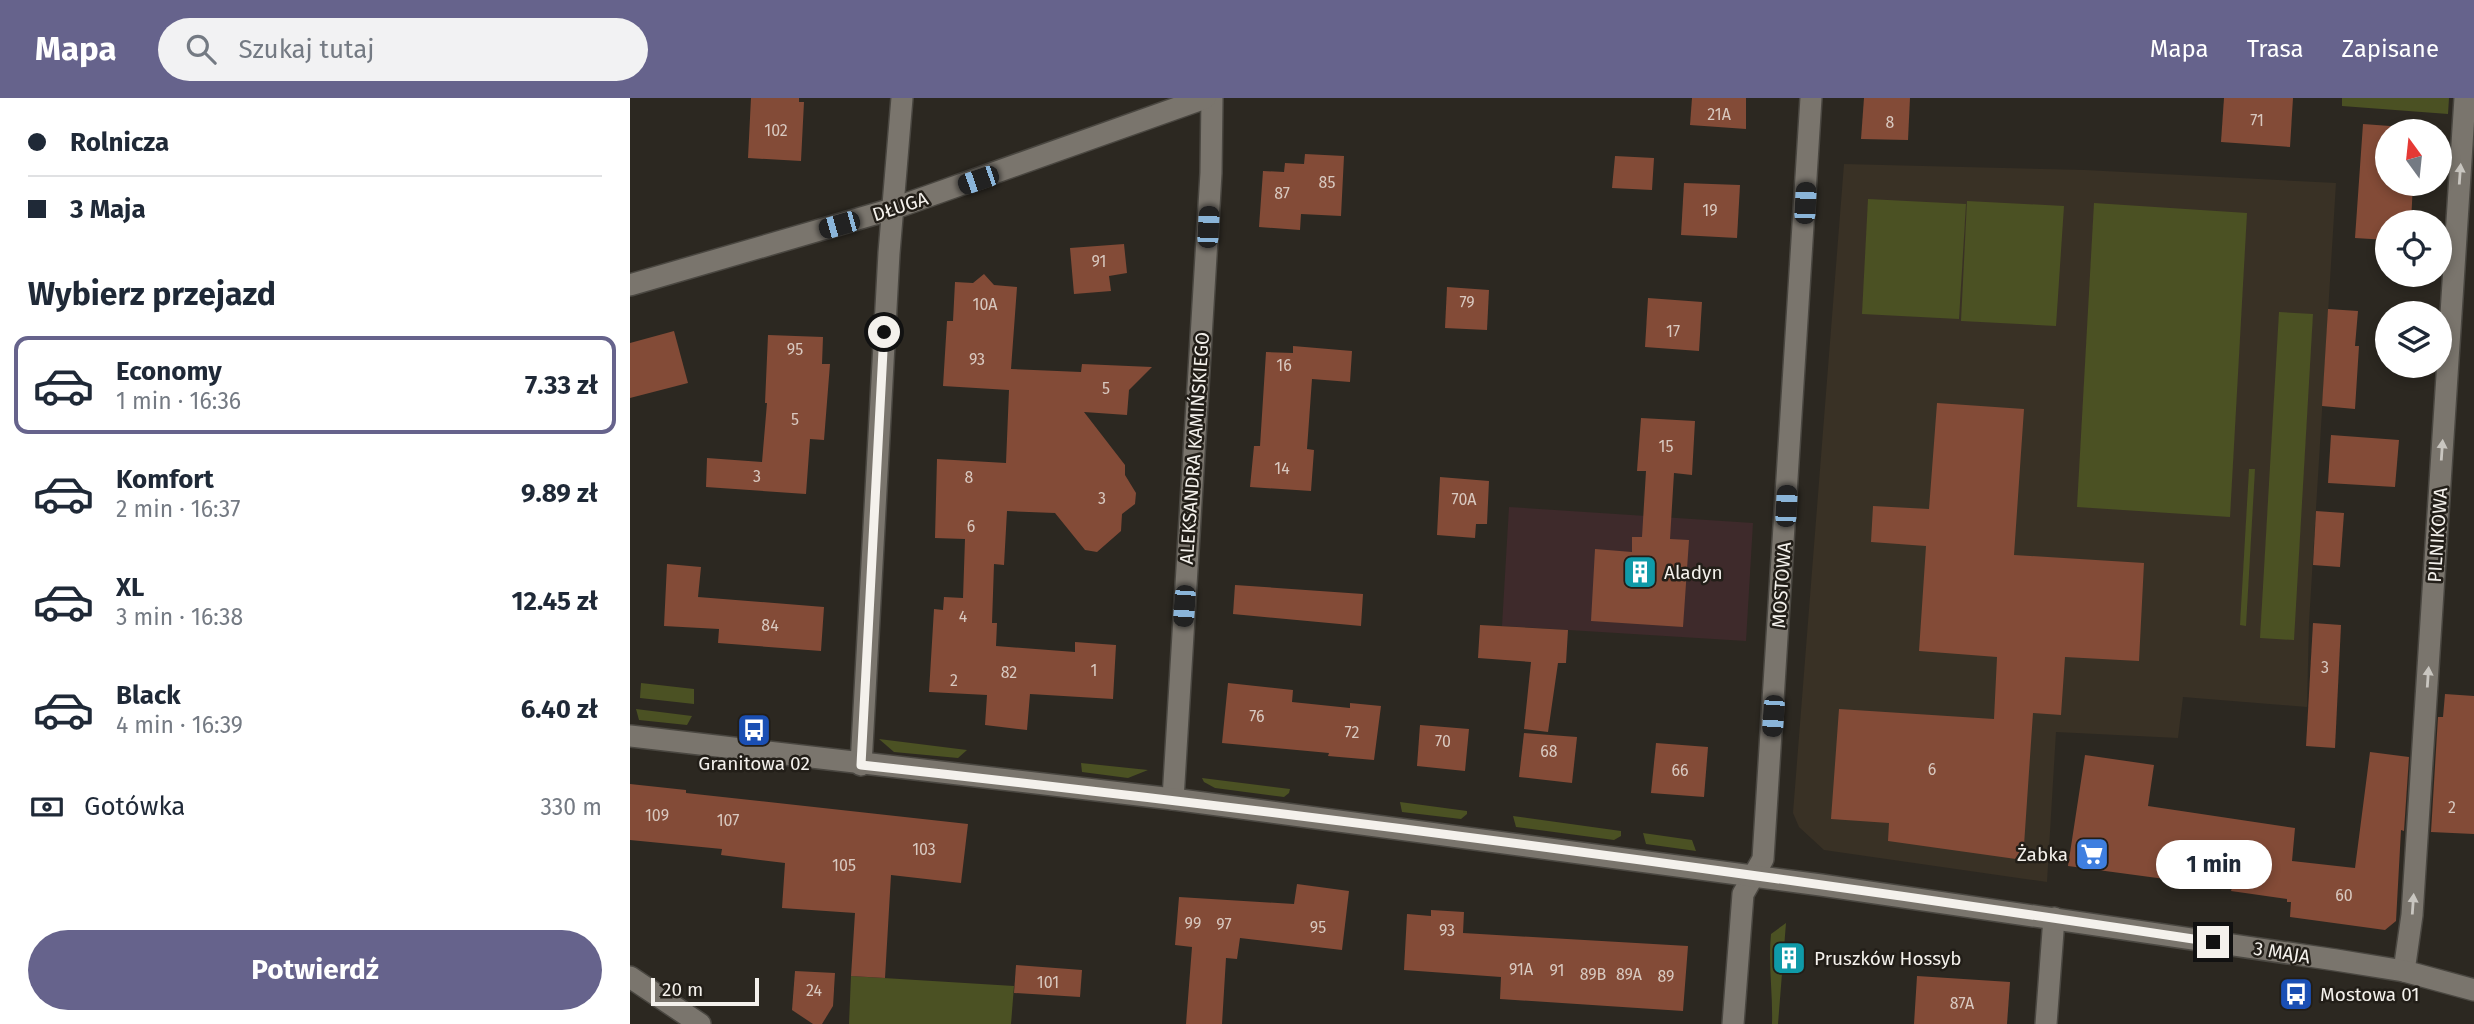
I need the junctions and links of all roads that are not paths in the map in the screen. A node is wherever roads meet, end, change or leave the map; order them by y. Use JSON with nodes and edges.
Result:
{"nodes":[{"id":1,"x":901,"y":98,"type":"edge"},
{"id":2,"x":1205,"y":98,"type":"edge"},
{"id":3,"x":1212,"y":98,"type":"edge"},
{"id":4,"x":1811,"y":98,"type":"edge"},
{"id":5,"x":2465,"y":98,"type":"edge"},
{"id":6,"x":892,"y":209,"type":"junction"},
{"id":7,"x":630,"y":285,"type":"edge"},
{"id":8,"x":630,"y":736,"type":"edge"},
{"id":9,"x":861,"y":765,"type":"junction"},
{"id":10,"x":1172,"y":799,"type":"junction"},
{"id":11,"x":1754,"y":876,"type":"junction"},
{"id":12,"x":2054,"y":918,"type":"junction"},
{"id":13,"x":2403,"y":971,"type":"junction"},
{"id":14,"x":630,"y":977,"type":"edge"},
{"id":15,"x":2474,"y":990,"type":"edge"},
{"id":16,"x":699,"y":1024,"type":"edge"},
{"id":17,"x":1733,"y":1024,"type":"edge"},
{"id":18,"x":2046,"y":1024,"type":"edge"}],
"edges":[{"from":1,"to":6,"type":"street"},
{"from":2,"to":6,"type":"street","name":"DŁUGA"},
{"from":3,"to":10,"type":"street","name":"ALEKSANDRA KAMIŃSKIEGO"},
{"from":4,"to":11,"type":"street","name":"MOSTOWA"},
{"from":13,"to":5,"type":"street","name":"PILNIKOWA","one_way":true},
{"from":6,"to":7,"type":"street","name":"DŁUGA"},
{"from":6,"to":9,"type":"street"},
{"from":8,"to":9,"type":"street","name":"3 MAJA"},
{"from":9,"to":10,"type":"street","name":"3 MAJA"},
{"from":10,"to":11,"type":"street","name":"3 MAJA"},
{"from":11,"to":12,"type":"street","name":"3 MAJA"},
{"from":11,"to":17,"type":"street","name":"MOSTOWA"},
{"from":12,"to":13,"type":"street","name":"3 MAJA"},
{"from":12,"to":18,"type":"street"},
{"from":13,"to":15,"type":"street","name":"3 MAJA"},
{"from":14,"to":16,"type":"street"}]}
